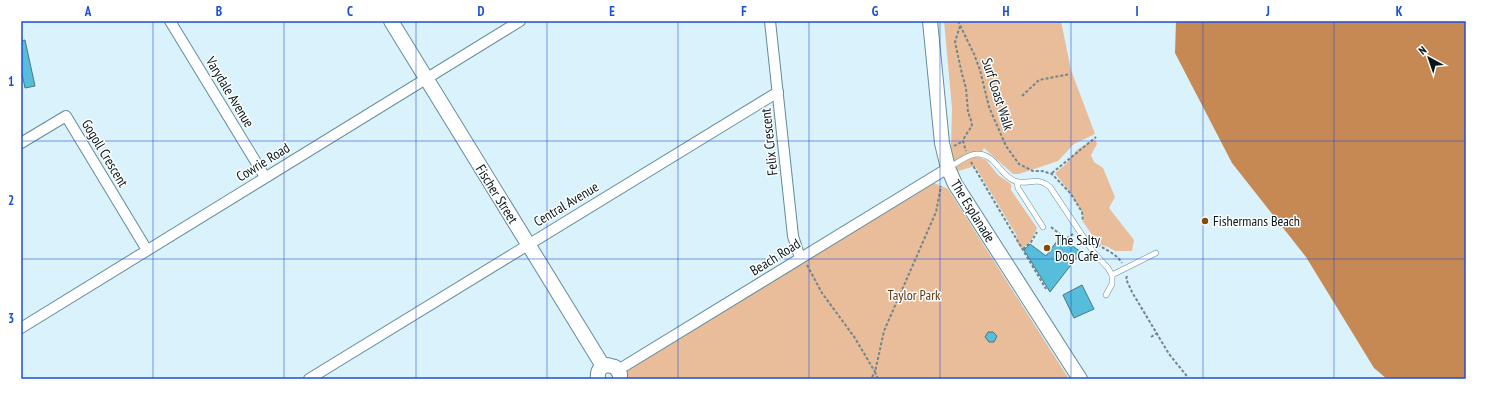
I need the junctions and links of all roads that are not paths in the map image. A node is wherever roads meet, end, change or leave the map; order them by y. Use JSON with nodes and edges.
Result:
{"nodes":[{"id":1,"x":170,"y":21,"type":"edge"},
{"id":2,"x":391,"y":21,"type":"edge"},
{"id":3,"x":520,"y":21,"type":"edge"},
{"id":4,"x":770,"y":21,"type":"edge"},
{"id":5,"x":930,"y":21,"type":"edge"},
{"id":6,"x":426,"y":78,"type":"junction"},
{"id":7,"x":778,"y":92,"type":"junction"},
{"id":8,"x":21,"y":143,"type":"edge"},
{"id":9,"x":948,"y":168,"type":"junction"},
{"id":10,"x":265,"y":177,"type":"junction"},
{"id":11,"x":1017,"y":182,"type":"junction"},
{"id":12,"x":1043,"y":227,"type":"road end"},
{"id":13,"x":528,"y":244,"type":"junction"},
{"id":14,"x":147,"y":250,"type":"junction"},
{"id":15,"x":1156,"y":253,"type":"dead end"},
{"id":16,"x":801,"y":258,"type":"junction"},
{"id":17,"x":1112,"y":276,"type":"junction"},
{"id":18,"x":1106,"y":296,"type":"dead end"},
{"id":19,"x":21,"y":328,"type":"edge"},
{"id":20,"x":601,"y":373,"type":"edge"},
{"id":21,"x":619,"y":375,"type":"edge"},
{"id":22,"x":308,"y":379,"type":"edge"},
{"id":23,"x":1080,"y":379,"type":"edge"}],
"edges":[{"from":1,"to":10,"type":"street","name":"Varydale Avenue"},
{"from":2,"to":6,"type":"street","name":"Fischer Street"},
{"from":3,"to":6,"type":"street","name":"Cowrie Road"},
{"from":4,"to":7,"type":"street","name":"Felix Crescent"},
{"from":5,"to":9,"type":"street","name":"The Esplanade"},
{"from":6,"to":10,"type":"street","name":"Cowrie Road"},
{"from":6,"to":13,"type":"street","name":"Fischer Street"},
{"from":7,"to":13,"type":"street","name":"Central Avenue"},
{"from":7,"to":16,"type":"street","name":"Felix Crescent"},
{"from":8,"to":14,"type":"street","name":"Gogoll Crescent"},
{"from":9,"to":11,"type":"lane"},
{"from":9,"to":16,"type":"street","name":"Beach Road"},
{"from":9,"to":23,"type":"street","name":"The Esplanade"},
{"from":10,"to":14,"type":"street","name":"Cowrie Road"},
{"from":11,"to":12,"type":"lane"},
{"from":11,"to":17,"type":"lane"},
{"from":13,"to":20,"type":"street","name":"Fischer Street"},
{"from":13,"to":22,"type":"street","name":"Central Avenue"},
{"from":14,"to":19,"type":"street","name":"Cowrie Road"},
{"from":15,"to":17,"type":"lane"},
{"from":16,"to":21,"type":"street","name":"Beach Road"},
{"from":17,"to":18,"type":"lane"},
{"from":20,"to":21,"type":"street","name":"Fischer Street"}]}
